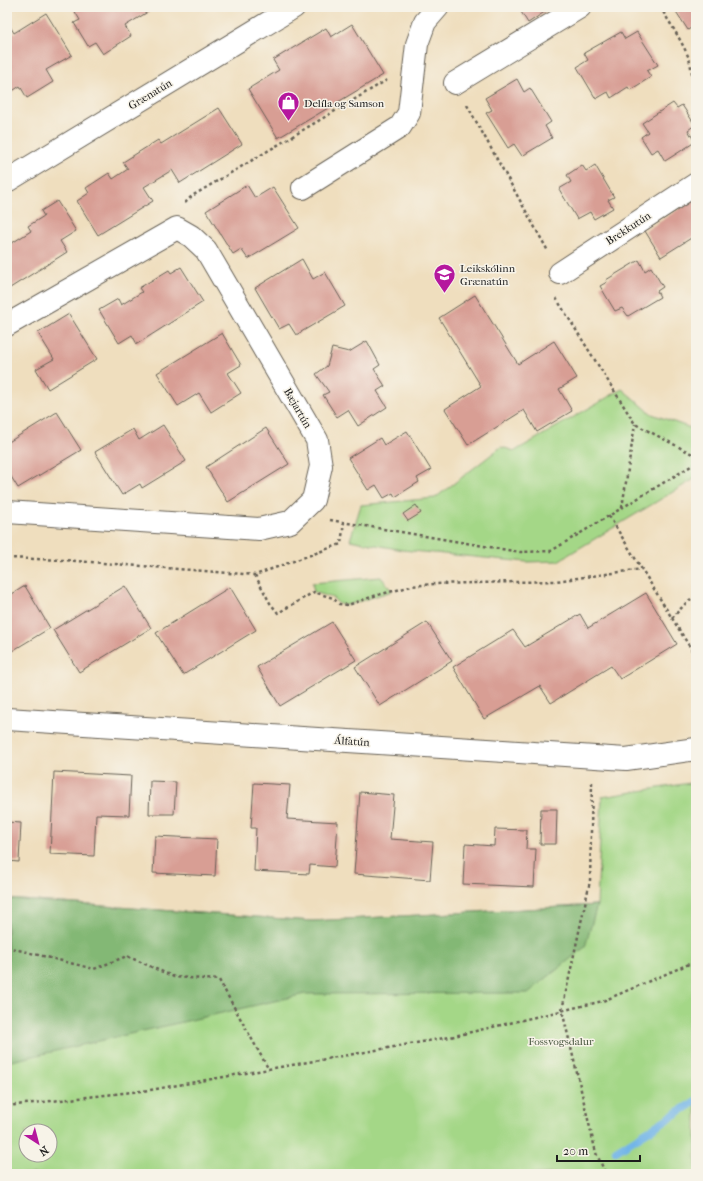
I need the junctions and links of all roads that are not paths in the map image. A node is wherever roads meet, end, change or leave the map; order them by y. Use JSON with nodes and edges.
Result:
{"nodes":[{"id":1,"x":294,"y":7,"type":"edge"},
{"id":2,"x":438,"y":7,"type":"edge"},
{"id":3,"x":580,"y":7,"type":"edge"},
{"id":4,"x":455,"y":83,"type":"road end"},
{"id":5,"x":7,"y":181,"type":"edge"},
{"id":6,"x":696,"y":184,"type":"edge"},
{"id":7,"x":303,"y":188,"type":"dead end"},
{"id":8,"x":560,"y":272,"type":"road end"},
{"id":9,"x":7,"y":325,"type":"edge"},
{"id":10,"x":7,"y":512,"type":"edge"},
{"id":11,"x":7,"y":719,"type":"edge"},
{"id":12,"x":696,"y":749,"type":"edge"}],
"edges":[{"from":1,"to":5,"type":"street","name":"Grænatún"},
{"from":2,"to":7,"type":"street"},
{"from":3,"to":4,"type":"street"},
{"from":6,"to":8,"type":"street","name":"Brekkutún"},
{"from":9,"to":10,"type":"street","name":"Bæjartún"},
{"from":11,"to":12,"type":"street","name":"Álfatún"}]}
